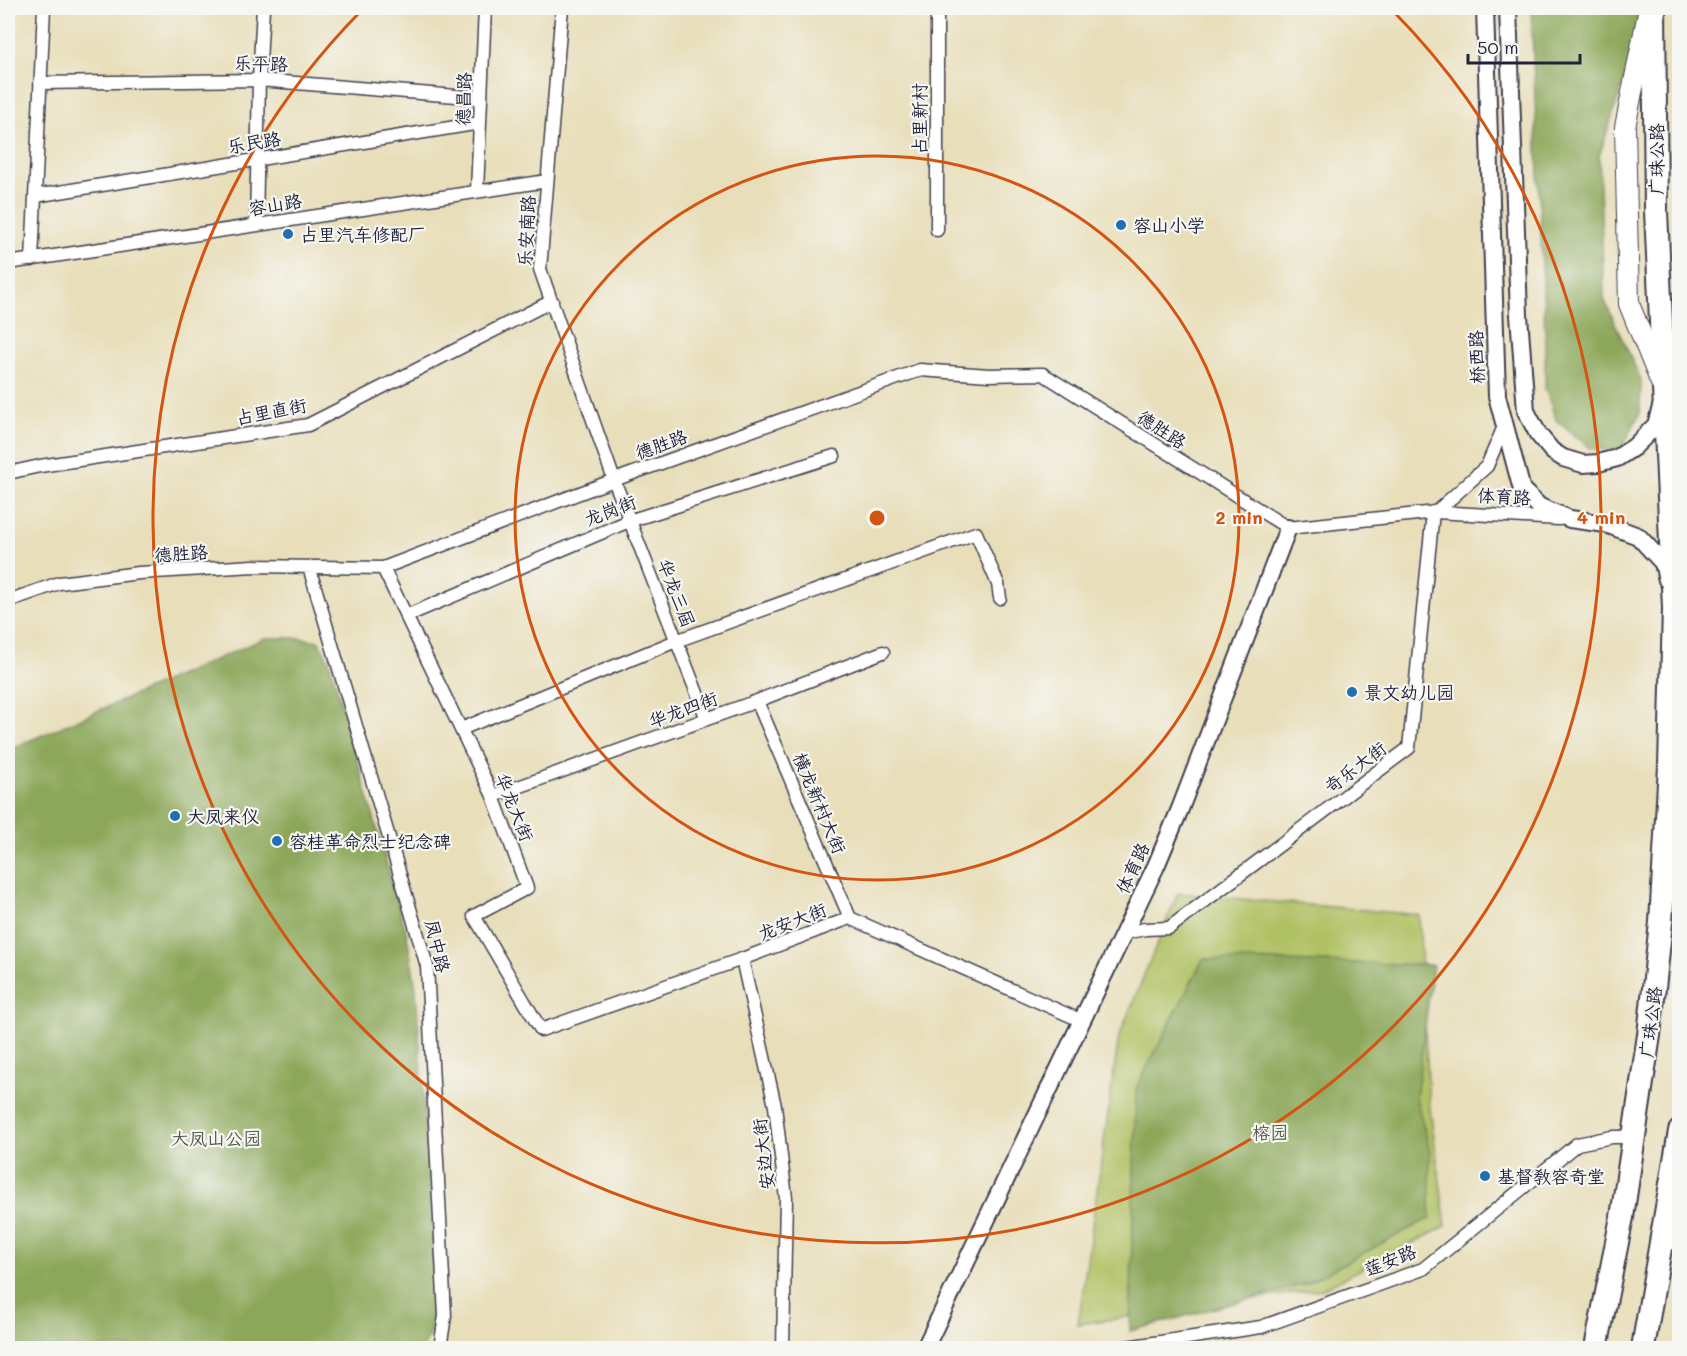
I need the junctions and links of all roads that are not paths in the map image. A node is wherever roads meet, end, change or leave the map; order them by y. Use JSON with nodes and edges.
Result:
{"nodes":[{"id":1,"x":44,"y":8,"type":"edge"},
{"id":2,"x":263,"y":8,"type":"edge"},
{"id":3,"x":485,"y":8,"type":"edge"},
{"id":4,"x":562,"y":8,"type":"edge"},
{"id":5,"x":937,"y":8,"type":"edge"},
{"id":6,"x":1485,"y":8,"type":"edge"},
{"id":7,"x":1508,"y":8,"type":"edge"},
{"id":8,"x":1649,"y":8,"type":"edge"},
{"id":9,"x":1654,"y":8,"type":"edge"},
{"id":10,"x":259,"y":80,"type":"junction"},
{"id":11,"x":40,"y":83,"type":"junction"},
{"id":12,"x":481,"y":98,"type":"junction"},
{"id":13,"x":480,"y":123,"type":"junction"},
{"id":14,"x":547,"y":181,"type":"junction"},
{"id":15,"x":477,"y":191,"type":"junction"},
{"id":16,"x":35,"y":196,"type":"junction"},
{"id":17,"x":256,"y":225,"type":"junction"},
{"id":18,"x":937,"y":230,"type":"dead end"},
{"id":19,"x":32,"y":260,"type":"junction"},
{"id":20,"x":8,"y":263,"type":"edge"},
{"id":21,"x":552,"y":301,"type":"junction"},
{"id":22,"x":1665,"y":391,"type":"junction"},
{"id":23,"x":1505,"y":424,"type":"junction"},
{"id":24,"x":834,"y":456,"type":"dead end"},
{"id":25,"x":8,"y":473,"type":"edge"},
{"id":26,"x":614,"y":480,"type":"junction"},
{"id":27,"x":1434,"y":512,"type":"junction"},
{"id":28,"x":1570,"y":519,"type":"junction"},
{"id":29,"x":630,"y":521,"type":"junction"},
{"id":30,"x":1288,"y":528,"type":"junction"},
{"id":31,"x":309,"y":567,"type":"junction"},
{"id":32,"x":383,"y":568,"type":"junction"},
{"id":33,"x":1000,"y":598,"type":"dead end"},
{"id":34,"x":8,"y":601,"type":"edge"},
{"id":35,"x":1674,"y":608,"type":"junction"},
{"id":36,"x":406,"y":616,"type":"junction"},
{"id":37,"x":676,"y":641,"type":"junction"},
{"id":38,"x":883,"y":652,"type":"dead end"},
{"id":39,"x":758,"y":701,"type":"junction"},
{"id":40,"x":707,"y":719,"type":"junction"},
{"id":41,"x":461,"y":729,"type":"junction"},
{"id":42,"x":493,"y":796,"type":"junction"},
{"id":43,"x":850,"y":918,"type":"junction"},
{"id":44,"x":1124,"y":933,"type":"junction"},
{"id":45,"x":742,"y":959,"type":"junction"},
{"id":46,"x":1082,"y":1021,"type":"junction"},
{"id":47,"x":541,"y":1030,"type":"joint"},
{"id":48,"x":1636,"y":1131,"type":"junction"},
{"id":49,"x":1680,"y":1131,"type":"edge"},
{"id":50,"x":1671,"y":1243,"type":"edge"},
{"id":51,"x":440,"y":1348,"type":"edge"},
{"id":52,"x":783,"y":1348,"type":"edge"},
{"id":53,"x":925,"y":1348,"type":"edge"},
{"id":54,"x":1120,"y":1348,"type":"edge"},
{"id":55,"x":1596,"y":1348,"type":"edge"},
{"id":56,"x":1643,"y":1348,"type":"edge"}],
"edges":[{"from":1,"to":11,"type":"street"},
{"from":2,"to":10,"type":"street"},
{"from":3,"to":12,"type":"street","name":"德昌路"},
{"from":4,"to":14,"type":"street","name":"乐安南路"},
{"from":5,"to":18,"type":"street","name":"占里新村"},
{"from":6,"to":23,"type":"main road","name":"桥西路"},
{"from":7,"to":22,"type":"main road"},
{"from":8,"to":22,"type":"main road"},
{"from":9,"to":22,"type":"highway","name":"广珠公路"},
{"from":10,"to":11,"type":"street","name":"乐平路"},
{"from":10,"to":12,"type":"street","name":"乐平路"},
{"from":10,"to":17,"type":"street"},
{"from":11,"to":16,"type":"street"},
{"from":12,"to":13,"type":"street","name":"德昌路"},
{"from":13,"to":15,"type":"street","name":"德昌路"},
{"from":13,"to":16,"type":"street","name":"乐民路"},
{"from":14,"to":15,"type":"street","name":"容山路"},
{"from":14,"to":21,"type":"street","name":"乐安南路"},
{"from":15,"to":17,"type":"street","name":"容山路"},
{"from":16,"to":19,"type":"street"},
{"from":17,"to":19,"type":"street","name":"容山路"},
{"from":19,"to":20,"type":"street","name":"容山路"},
{"from":21,"to":25,"type":"street","name":"占里直街"},
{"from":21,"to":26,"type":"street","name":"乐安南路"},
{"from":22,"to":35,"type":"highway","name":"广珠公路"},
{"from":23,"to":27,"type":"street","name":"体育路"},
{"from":23,"to":28,"type":"main road","name":"桥西路"},
{"from":24,"to":29,"type":"street","name":"龙岗街"},
{"from":26,"to":29,"type":"street","name":"华龙三届"},
{"from":26,"to":30,"type":"street","name":"德胜路"},
{"from":26,"to":32,"type":"street","name":"德胜路"},
{"from":27,"to":28,"type":"street","name":"体育路"},
{"from":27,"to":30,"type":"street","name":"体育路"},
{"from":27,"to":44,"type":"street","name":"奇乐大街"},
{"from":28,"to":35,"type":"main road","name":"桥西路"},
{"from":29,"to":36,"type":"street","name":"龙岗街"},
{"from":29,"to":37,"type":"street","name":"华龙三届"},
{"from":30,"to":44,"type":"main road","name":"体育路"},
{"from":31,"to":32,"type":"street","name":"德胜路"},
{"from":31,"to":34,"type":"street","name":"德胜路"},
{"from":31,"to":51,"type":"street","name":"凤中路"},
{"from":32,"to":36,"type":"street","name":"华龙大街"},
{"from":33,"to":37,"type":"street"},
{"from":35,"to":48,"type":"highway","name":"广珠公路"},
{"from":36,"to":41,"type":"street","name":"华龙大街"},
{"from":37,"to":40,"type":"street","name":"华龙三届"},
{"from":37,"to":41,"type":"street"},
{"from":38,"to":39,"type":"street","name":"华龙四街"},
{"from":39,"to":40,"type":"street","name":"华龙四街"},
{"from":39,"to":43,"type":"street","name":"横龙新村大街"},
{"from":40,"to":42,"type":"street","name":"华龙四街"},
{"from":41,"to":42,"type":"street","name":"华龙大街"},
{"from":42,"to":47,"type":"street","name":"华龙大街"},
{"from":43,"to":45,"type":"street","name":"龙安大街"},
{"from":43,"to":46,"type":"street","name":"龙安大街"},
{"from":44,"to":46,"type":"main road","name":"体育路"},
{"from":45,"to":47,"type":"street","name":"龙安大街"},
{"from":45,"to":52,"type":"street","name":"安边大街"},
{"from":46,"to":53,"type":"main road","name":"体育路"},
{"from":48,"to":54,"type":"street","name":"莲安路"},
{"from":48,"to":55,"type":"highway","name":"广珠公路"},
{"from":49,"to":50,"type":"highway"},
{"from":50,"to":56,"type":"highway"}]}
